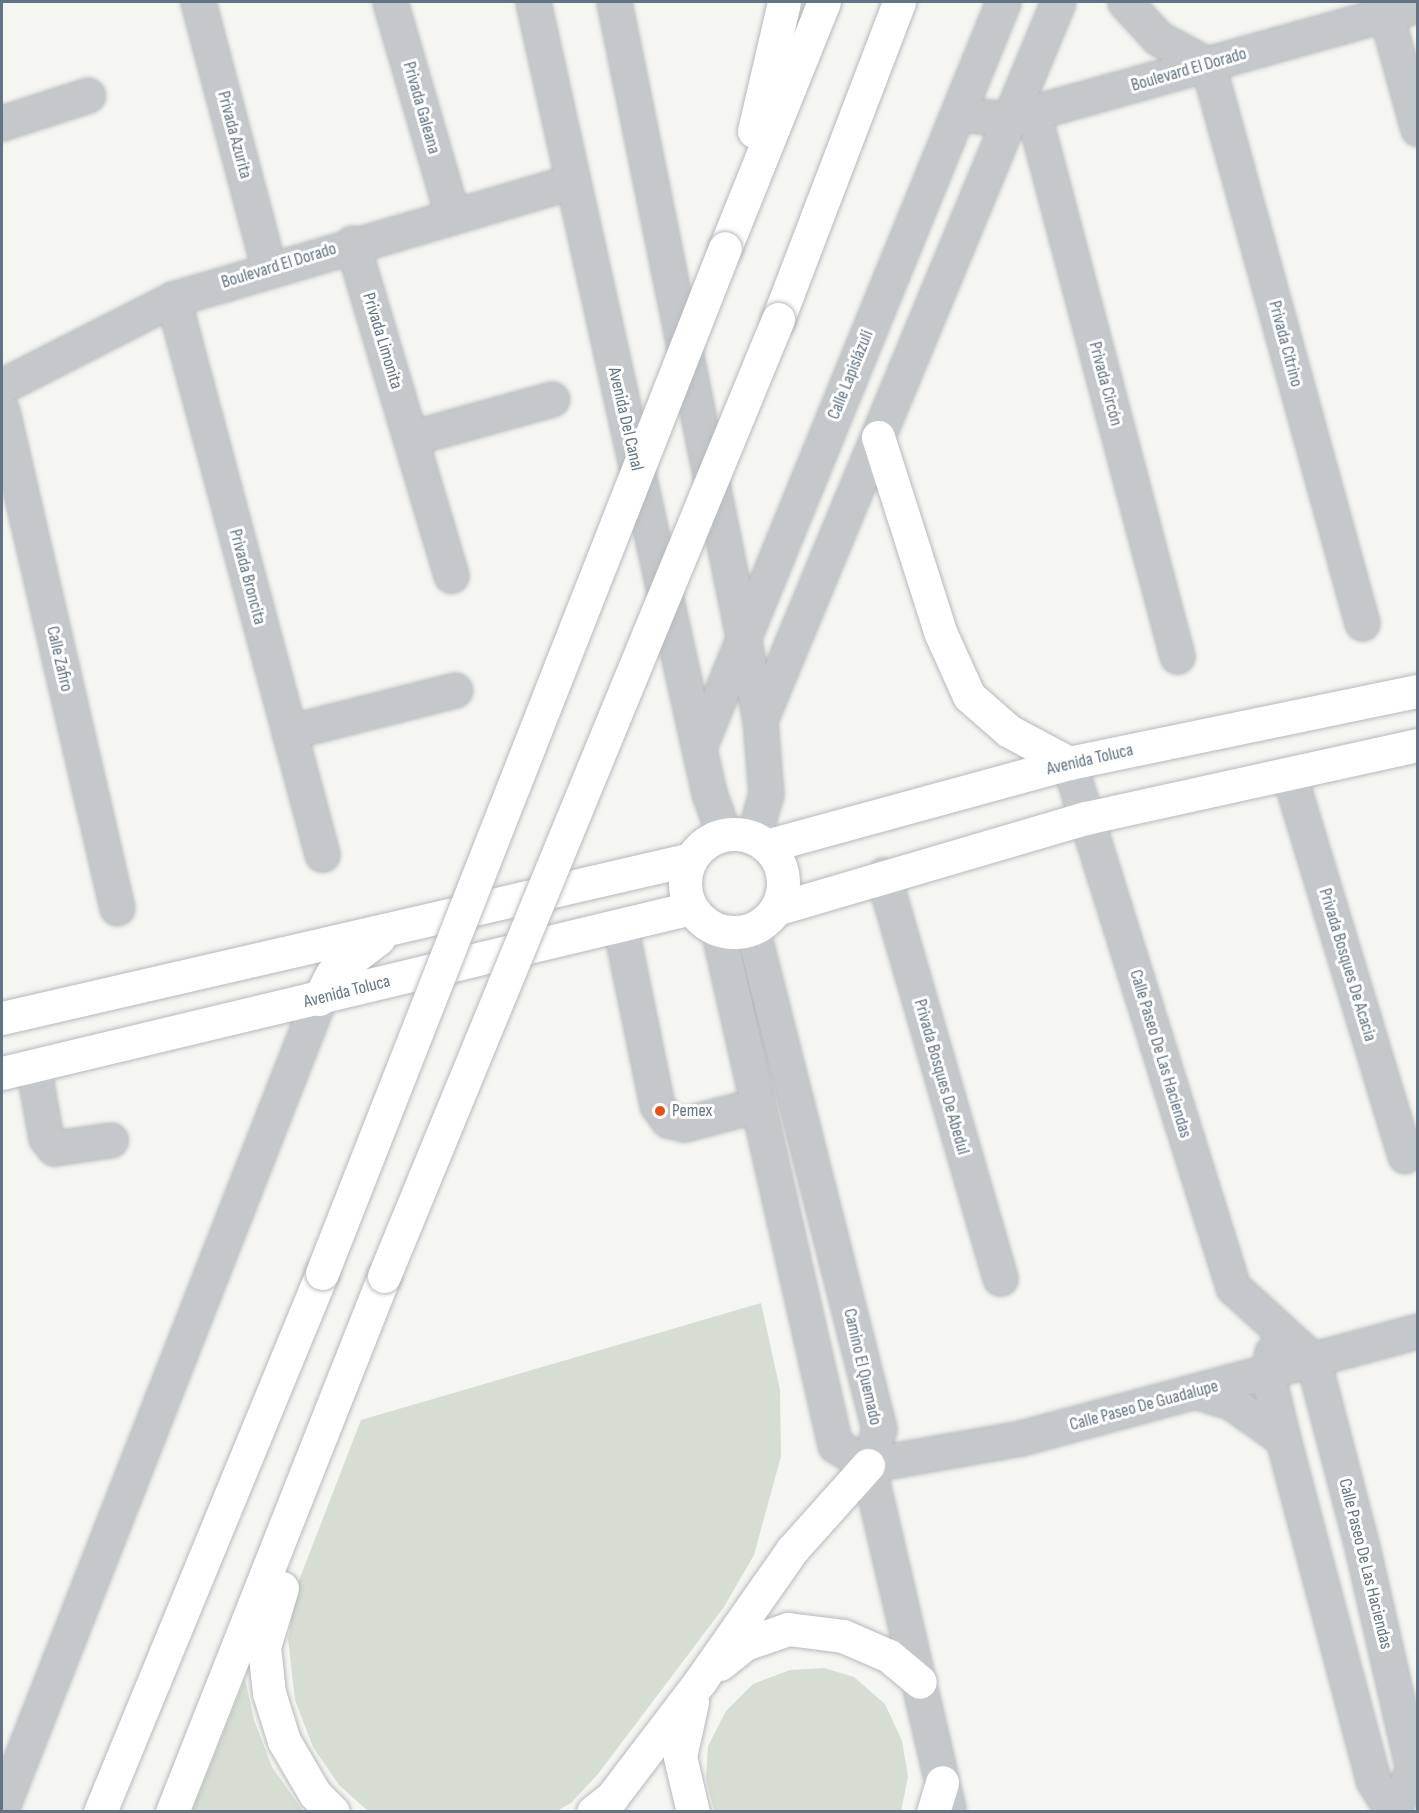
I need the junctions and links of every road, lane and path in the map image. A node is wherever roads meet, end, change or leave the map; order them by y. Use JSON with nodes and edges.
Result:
{"nodes":[{"id":1,"x":198,"y":2,"type":"edge"},
{"id":2,"x":390,"y":2,"type":"edge"},
{"id":3,"x":533,"y":2,"type":"edge"},
{"id":4,"x":614,"y":2,"type":"edge"},
{"id":5,"x":784,"y":2,"type":"edge"},
{"id":6,"x":824,"y":2,"type":"edge"},
{"id":7,"x":899,"y":2,"type":"edge"},
{"id":8,"x":1003,"y":2,"type":"edge"},
{"id":9,"x":1058,"y":2,"type":"edge"},
{"id":10,"x":1125,"y":2,"type":"edge"},
{"id":11,"x":1418,"y":5,"type":"edge"},
{"id":12,"x":1386,"y":14,"type":"junction"},
{"id":13,"x":1208,"y":65,"type":"junction"},
{"id":14,"x":88,"y":96,"type":"dead end"},
{"id":15,"x":958,"y":114,"type":"junction"},
{"id":16,"x":1022,"y":116,"type":"junction"},
{"id":17,"x":2,"y":123,"type":"edge"},
{"id":18,"x":1418,"y":129,"type":"edge"},
{"id":19,"x":571,"y":182,"type":"junction"},
{"id":20,"x":452,"y":214,"type":"junction"},
{"id":21,"x":352,"y":243,"type":"junction"},
{"id":22,"x":726,"y":248,"type":"junction"},
{"id":23,"x":270,"y":269,"type":"junction"},
{"id":24,"x":172,"y":299,"type":"junction"},
{"id":25,"x":2,"y":386,"type":"edge"},
{"id":26,"x":552,"y":399,"type":"dead end"},
{"id":27,"x":2,"y":411,"type":"edge"},
{"id":28,"x":878,"y":437,"type":"junction"},
{"id":29,"x":411,"y":438,"type":"junction"},
{"id":30,"x":451,"y":576,"type":"dead end"},
{"id":31,"x":1362,"y":623,"type":"dead end"},
{"id":32,"x":744,"y":638,"type":"junction"},
{"id":33,"x":1177,"y":656,"type":"dead end"},
{"id":34,"x":455,"y":690,"type":"dead end"},
{"id":35,"x":1418,"y":691,"type":"edge"},
{"id":36,"x":760,"y":720,"type":"junction"},
{"id":37,"x":289,"y":732,"type":"junction"},
{"id":38,"x":1418,"y":745,"type":"edge"},
{"id":39,"x":699,"y":747,"type":"junction"},
{"id":40,"x":1069,"y":763,"type":"junction"},
{"id":41,"x":1289,"y":774,"type":"junction"},
{"id":42,"x":1086,"y":818,"type":"junction"},
{"id":43,"x":748,"y":839,"type":"junction"},
{"id":44,"x":322,"y":854,"type":"dead end"},
{"id":45,"x":691,"y":859,"type":"junction"},
{"id":46,"x":883,"y":876,"type":"junction"},
{"id":47,"x":117,"y":908,"type":"dead end"},
{"id":48,"x":691,"y":908,"type":"junction"},
{"id":49,"x":764,"y":919,"type":"junction"},
{"id":50,"x":620,"y":926,"type":"junction"},
{"id":51,"x":399,"y":927,"type":"junction"},
{"id":52,"x":718,"y":929,"type":"junction"},
{"id":53,"x":319,"y":999,"type":"junction"},
{"id":54,"x":2,"y":1018,"type":"edge"},
{"id":55,"x":33,"y":1066,"type":"junction"},
{"id":56,"x":2,"y":1073,"type":"edge"},
{"id":57,"x":757,"y":1105,"type":"junction"},
{"id":58,"x":110,"y":1140,"type":"dead end"},
{"id":59,"x":1405,"y":1156,"type":"dead end"},
{"id":60,"x":1000,"y":1278,"type":"dead end"},
{"id":61,"x":1277,"y":1329,"type":"junction"},
{"id":62,"x":1418,"y":1331,"type":"edge"},
{"id":63,"x":353,"y":1357,"type":"junction"},
{"id":64,"x":1312,"y":1360,"type":"junction"},
{"id":65,"x":1267,"y":1373,"type":"junction"},
{"id":66,"x":1198,"y":1392,"type":"junction"},
{"id":67,"x":1283,"y":1439,"type":"junction"},
{"id":68,"x":868,"y":1465,"type":"junction"},
{"id":69,"x":1362,"y":1547,"type":"junction"},
{"id":70,"x":1315,"y":1559,"type":"junction"},
{"id":71,"x":701,"y":1680,"type":"junction"},
{"id":72,"x":920,"y":1682,"type":"junction"},
{"id":73,"x":1415,"y":1769,"type":"edge"},
{"id":74,"x":941,"y":1802,"type":"edge"},
{"id":75,"x":2,"y":1808,"type":"edge"},
{"id":76,"x":100,"y":1812,"type":"edge"},
{"id":77,"x":172,"y":1812,"type":"edge"},
{"id":78,"x":333,"y":1812,"type":"edge"},
{"id":79,"x":593,"y":1812,"type":"edge"},
{"id":80,"x":693,"y":1812,"type":"edge"}],
"edges":[{"from":1,"to":23,"type":"street","name":"Privada Azurita"},
{"from":2,"to":20,"type":"street","name":"Privada Galeana"},
{"from":3,"to":19,"type":"street","name":"Avenida Del Canal"},
{"from":4,"to":32,"type":"street"},
{"from":5,"to":22,"type":"main road"},
{"from":6,"to":22,"type":"main road"},
{"from":7,"to":63,"type":"main road","bridge":true},
{"from":8,"to":15,"type":"street","name":"Calle Lapislázuli"},
{"from":9,"to":16,"type":"street"},
{"from":10,"to":13,"type":"street"},
{"from":11,"to":12,"type":"street","name":"Boulevard El Dorado"},
{"from":12,"to":13,"type":"street","name":"Boulevard El Dorado"},
{"from":12,"to":18,"type":"street"},
{"from":13,"to":16,"type":"street","name":"Boulevard El Dorado"},
{"from":13,"to":31,"type":"street","name":"Privada Citrino"},
{"from":14,"to":17,"type":"street"},
{"from":15,"to":16,"type":"street","name":"Boulevard El Dorado"},
{"from":15,"to":32,"type":"street","name":"Calle Lapislázuli"},
{"from":16,"to":28,"type":"street"},
{"from":16,"to":33,"type":"street","name":"Privada Circón"},
{"from":19,"to":20,"type":"street","name":"Boulevard El Dorado"},
{"from":19,"to":39,"type":"street","name":"Avenida Del Canal"},
{"from":20,"to":21,"type":"street","name":"Boulevard El Dorado"},
{"from":21,"to":23,"type":"street","name":"Boulevard El Dorado"},
{"from":21,"to":29,"type":"street","name":"Privada Limonita"},
{"from":22,"to":76,"type":"main road","bridge":true},
{"from":23,"to":24,"type":"street","name":"Boulevard El Dorado"},
{"from":24,"to":25,"type":"street","name":"Boulevard El Dorado"},
{"from":24,"to":37,"type":"street","name":"Privada Broncita"},
{"from":26,"to":29,"type":"street"},
{"from":27,"to":47,"type":"street","name":"Calle Zafiro"},
{"from":28,"to":36,"type":"street"},
{"from":28,"to":40,"type":"main road"},
{"from":29,"to":30,"type":"street","name":"Privada Limonita"},
{"from":32,"to":36,"type":"street"},
{"from":32,"to":39,"type":"street","name":"Calle Lapislázuli"},
{"from":34,"to":37,"type":"street"},
{"from":35,"to":40,"type":"main road","name":"Avenida Toluca"},
{"from":36,"to":43,"type":"street"},
{"from":37,"to":44,"type":"street","name":"Privada Broncita"},
{"from":38,"to":41,"type":"main road"},
{"from":39,"to":43,"type":"street","name":"Avenida Del Canal"},
{"from":40,"to":42,"type":"street","name":"Calle Paseo De Las Haciendas"},
{"from":40,"to":43,"type":"main road","name":"Avenida Toluca"},
{"from":41,"to":42,"type":"main road"},
{"from":41,"to":59,"type":"street","name":"Privada Bosques De Acacia"},
{"from":42,"to":46,"type":"main road"},
{"from":42,"to":61,"type":"street","name":"Calle Paseo De Las Haciendas"},
{"from":43,"to":45,"type":"main road"},
{"from":43,"to":49,"type":"main road"},
{"from":45,"to":48,"type":"main road"},
{"from":45,"to":51,"type":"main road"},
{"from":46,"to":49,"type":"main road"},
{"from":46,"to":60,"type":"street","name":"Privada Bosques De Abedul"},
{"from":48,"to":50,"type":"main road","name":"Avenida Toluca"},
{"from":48,"to":52,"type":"main road"},
{"from":49,"to":52,"type":"main road"},
{"from":49,"to":68,"type":"street","name":"Camino El Quemado"},
{"from":50,"to":53,"type":"main road","name":"Avenida Toluca"},
{"from":50,"to":57,"type":"street"},
{"from":51,"to":53,"type":"main road"},
{"from":51,"to":54,"type":"main road"},
{"from":52,"to":57,"type":"street"},
{"from":53,"to":55,"type":"main road","name":"Avenida Toluca"},
{"from":53,"to":75,"type":"street"},
{"from":55,"to":56,"type":"main road","name":"Avenida Toluca"},
{"from":55,"to":58,"type":"street"},
{"from":57,"to":68,"type":"street"},
{"from":61,"to":64,"type":"street","name":"Calle Paseo De Las Haciendas"},
{"from":61,"to":65,"type":"street","name":"Calle Paseo De Las Haciendas"},
{"from":62,"to":64,"type":"street","name":"Calle Paseo De Guadalupe"},
{"from":63,"to":77,"type":"main road"},
{"from":63,"to":78,"type":"main road"},
{"from":64,"to":65,"type":"street","name":"Calle Paseo De Guadalupe"},
{"from":64,"to":69,"type":"street","name":"Calle Paseo De Las Haciendas"},
{"from":65,"to":66,"type":"street","name":"Calle Paseo De Guadalupe"},
{"from":65,"to":67,"type":"street","name":"Calle Paseo De Las Haciendas"},
{"from":66,"to":67,"type":"street"},
{"from":66,"to":68,"type":"street","name":"Calle Paseo De Guadalupe"},
{"from":67,"to":70,"type":"street","name":"Calle Paseo De Las Haciendas"},
{"from":68,"to":71,"type":"main road"},
{"from":68,"to":72,"type":"street"},
{"from":69,"to":70,"type":"street"},
{"from":69,"to":73,"type":"street","name":"Calle Paseo De Las Haciendas"},
{"from":70,"to":73,"type":"street","name":"Calle Paseo De Las Haciendas"},
{"from":71,"to":72,"type":"main road"},
{"from":71,"to":79,"type":"main road"},
{"from":71,"to":80,"type":"main road"},
{"from":72,"to":74,"type":"street"}]}
